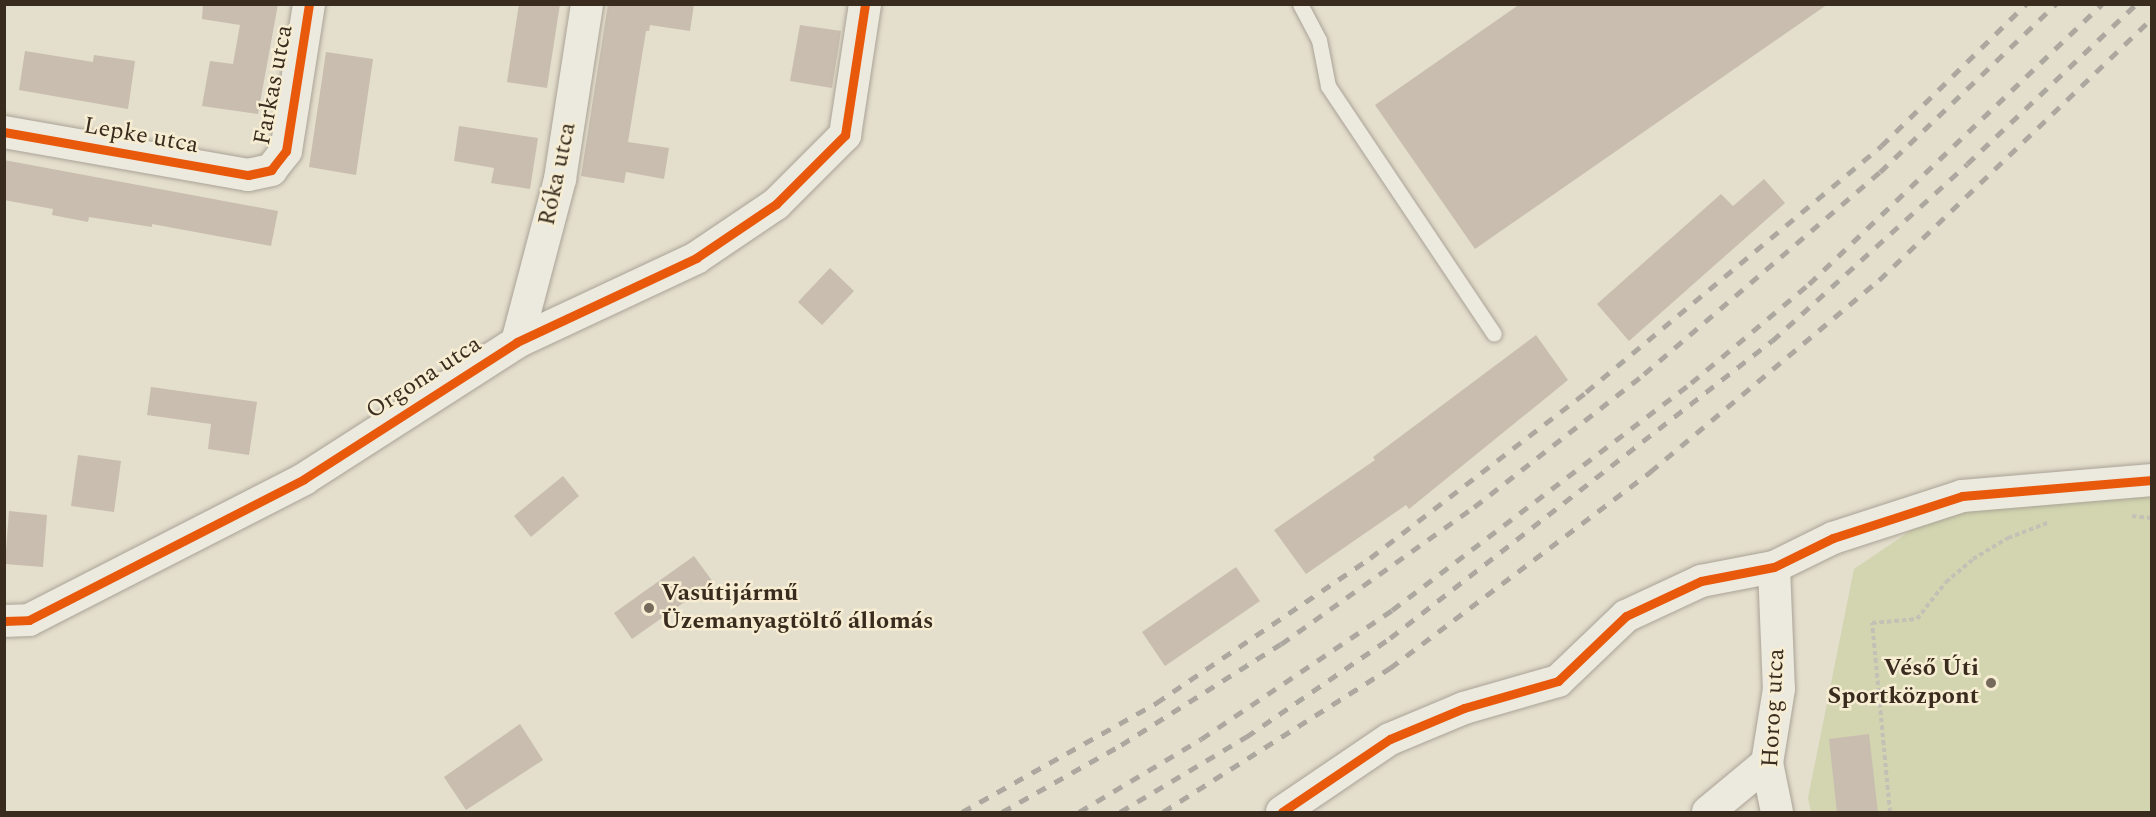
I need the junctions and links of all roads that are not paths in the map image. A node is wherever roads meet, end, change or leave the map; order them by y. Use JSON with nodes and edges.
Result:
{"nodes":[{"id":1,"x":309,"y":4,"type":"edge"},
{"id":2,"x":587,"y":4,"type":"edge"},
{"id":3,"x":865,"y":4,"type":"edge"},
{"id":4,"x":1300,"y":4,"type":"edge"},
{"id":5,"x":4,"y":132,"type":"edge"},
{"id":6,"x":271,"y":170,"type":"joint"},
{"id":7,"x":1494,"y":334,"type":"dead end"},
{"id":8,"x":517,"y":342,"type":"junction"},
{"id":9,"x":2151,"y":480,"type":"edge"},
{"id":10,"x":1774,"y":567,"type":"junction"},
{"id":11,"x":4,"y":621,"type":"edge"},
{"id":12,"x":1767,"y":763,"type":"junction"},
{"id":13,"x":1282,"y":813,"type":"edge"},
{"id":14,"x":1708,"y":813,"type":"edge"},
{"id":15,"x":1777,"y":813,"type":"edge"}],
"edges":[{"from":1,"to":6,"type":"street","name":"Farkas utca"},
{"from":2,"to":8,"type":"street","name":"Róka utca"},
{"from":3,"to":8,"type":"street","name":"Orgona utca"},
{"from":4,"to":7,"type":"lane"},
{"from":5,"to":6,"type":"street","name":"Lepke utca"},
{"from":8,"to":11,"type":"street","name":"Orgona utca"},
{"from":9,"to":10,"type":"street"},
{"from":10,"to":12,"type":"street","name":"Horog utca"},
{"from":10,"to":13,"type":"street"},
{"from":12,"to":14,"type":"street"},
{"from":12,"to":15,"type":"street","name":"Horog utca"}]}
